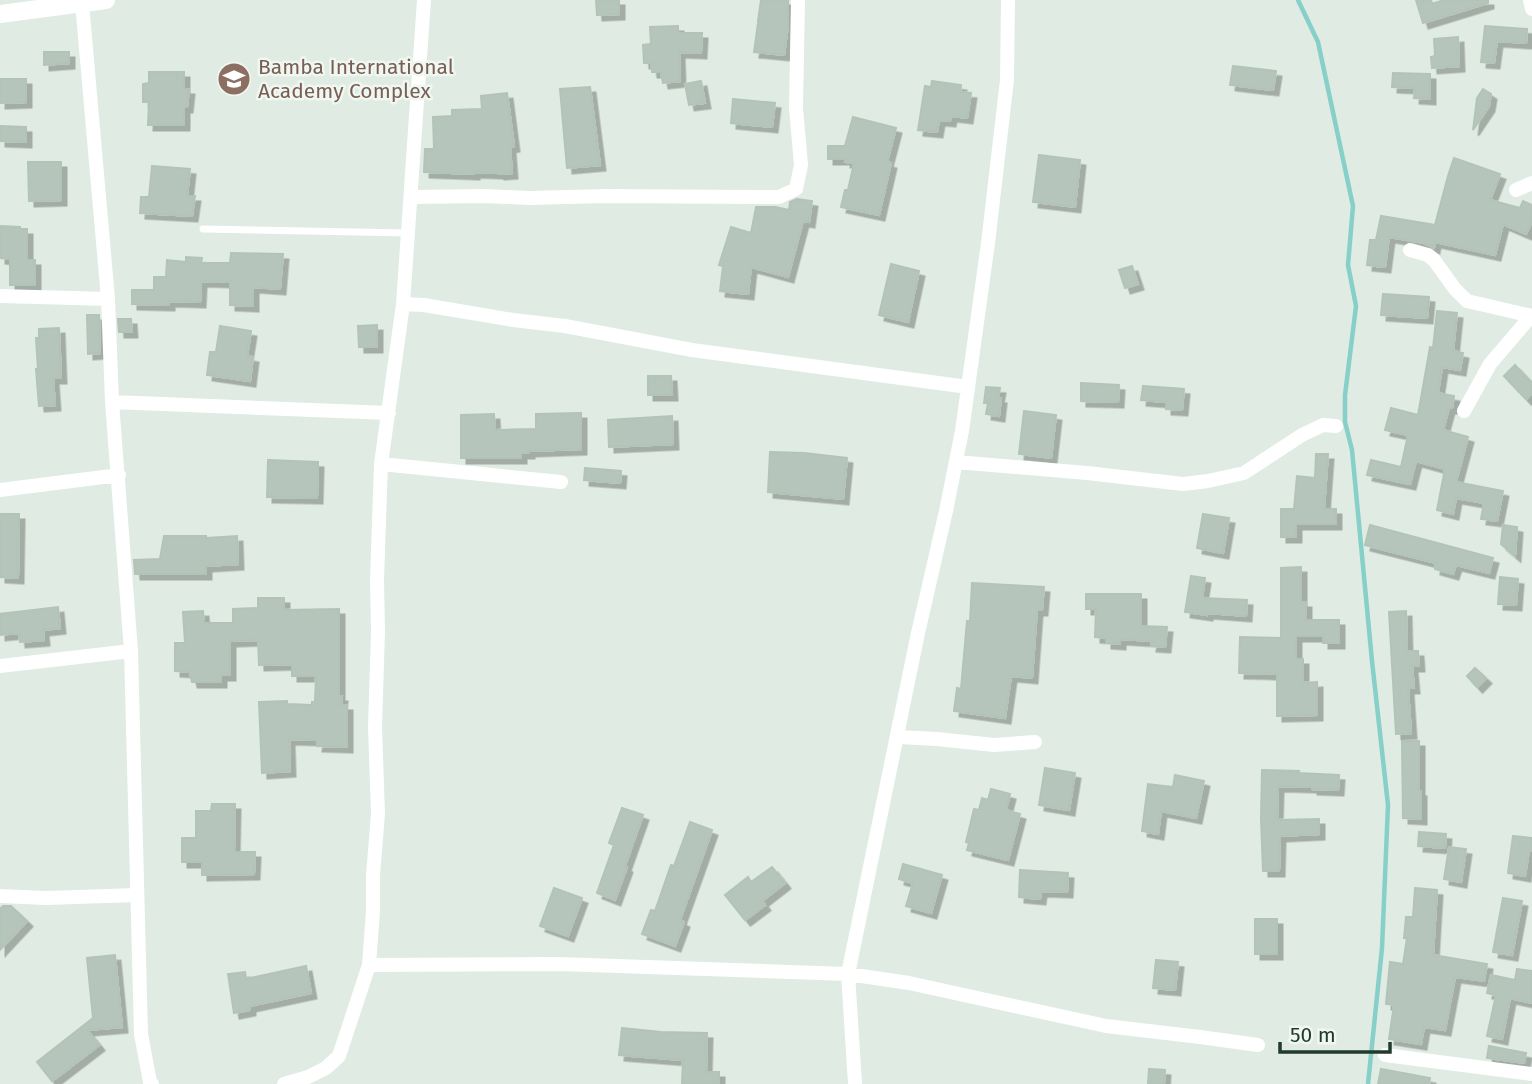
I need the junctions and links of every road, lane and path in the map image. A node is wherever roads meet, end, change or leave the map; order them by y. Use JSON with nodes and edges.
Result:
{"nodes":[{"id":1,"x":106,"y":0,"type":"edge"},
{"id":2,"x":424,"y":0,"type":"edge"},
{"id":3,"x":798,"y":0,"type":"edge"},
{"id":4,"x":1008,"y":0,"type":"edge"},
{"id":5,"x":1530,"y":0,"type":"edge"},
{"id":6,"x":82,"y":3,"type":"junction"},
{"id":7,"x":1532,"y":9,"type":"edge"},
{"id":8,"x":0,"y":14,"type":"edge"},
{"id":9,"x":1532,"y":183,"type":"edge"},
{"id":10,"x":1516,"y":190,"type":"dead end"},
{"id":11,"x":411,"y":197,"type":"junction"},
{"id":12,"x":203,"y":229,"type":"dead end"},
{"id":13,"x":408,"y":233,"type":"junction"},
{"id":14,"x":1410,"y":250,"type":"dead end"},
{"id":15,"x":0,"y":296,"type":"edge"},
{"id":16,"x":108,"y":299,"type":"junction"},
{"id":17,"x":403,"y":304,"type":"junction"},
{"id":18,"x":1532,"y":316,"type":"edge"},
{"id":19,"x":968,"y":387,"type":"junction"},
{"id":20,"x":112,"y":402,"type":"junction"},
{"id":21,"x":1464,"y":411,"type":"dead end"},
{"id":22,"x":389,"y":413,"type":"junction"},
{"id":23,"x":1336,"y":426,"type":"dead end"},
{"id":24,"x":956,"y":462,"type":"junction"},
{"id":25,"x":381,"y":464,"type":"junction"},
{"id":26,"x":119,"y":475,"type":"junction"},
{"id":27,"x":561,"y":482,"type":"dead end"},
{"id":28,"x":0,"y":490,"type":"edge"},
{"id":29,"x":131,"y":652,"type":"junction"},
{"id":30,"x":0,"y":666,"type":"edge"},
{"id":31,"x":898,"y":737,"type":"junction"},
{"id":32,"x":1035,"y":742,"type":"dead end"},
{"id":33,"x":137,"y":895,"type":"junction"},
{"id":34,"x":0,"y":896,"type":"edge"},
{"id":35,"x":369,"y":965,"type":"junction"},
{"id":36,"x":848,"y":974,"type":"junction"},
{"id":37,"x":1258,"y":1045,"type":"dead end"},
{"id":38,"x":1385,"y":1055,"type":"dead end"},
{"id":39,"x":1532,"y":1074,"type":"edge"},
{"id":40,"x":152,"y":1084,"type":"edge"},
{"id":41,"x":284,"y":1084,"type":"edge"},
{"id":42,"x":855,"y":1084,"type":"edge"}],
"edges":[{"from":1,"to":6,"type":"street"},
{"from":2,"to":11,"type":"street"},
{"from":3,"to":11,"type":"street"},
{"from":4,"to":19,"type":"street"},
{"from":5,"to":7,"type":"street"},
{"from":6,"to":8,"type":"street"},
{"from":6,"to":16,"type":"street"},
{"from":9,"to":10,"type":"street"},
{"from":11,"to":13,"type":"street"},
{"from":12,"to":13,"type":"lane"},
{"from":13,"to":17,"type":"street"},
{"from":14,"to":18,"type":"street"},
{"from":15,"to":16,"type":"street"},
{"from":16,"to":20,"type":"street"},
{"from":17,"to":19,"type":"street"},
{"from":17,"to":22,"type":"street"},
{"from":18,"to":21,"type":"street"},
{"from":19,"to":24,"type":"street"},
{"from":20,"to":22,"type":"street"},
{"from":20,"to":26,"type":"street"},
{"from":22,"to":25,"type":"street"},
{"from":23,"to":24,"type":"street"},
{"from":24,"to":31,"type":"street"},
{"from":25,"to":27,"type":"street"},
{"from":25,"to":35,"type":"street"},
{"from":26,"to":28,"type":"street"},
{"from":26,"to":29,"type":"street"},
{"from":29,"to":30,"type":"street"},
{"from":29,"to":33,"type":"street"},
{"from":31,"to":32,"type":"street"},
{"from":31,"to":36,"type":"street"},
{"from":33,"to":34,"type":"street"},
{"from":33,"to":40,"type":"street"},
{"from":35,"to":36,"type":"street"},
{"from":35,"to":41,"type":"street"},
{"from":36,"to":37,"type":"street"},
{"from":36,"to":42,"type":"street"},
{"from":38,"to":39,"type":"street"}]}
